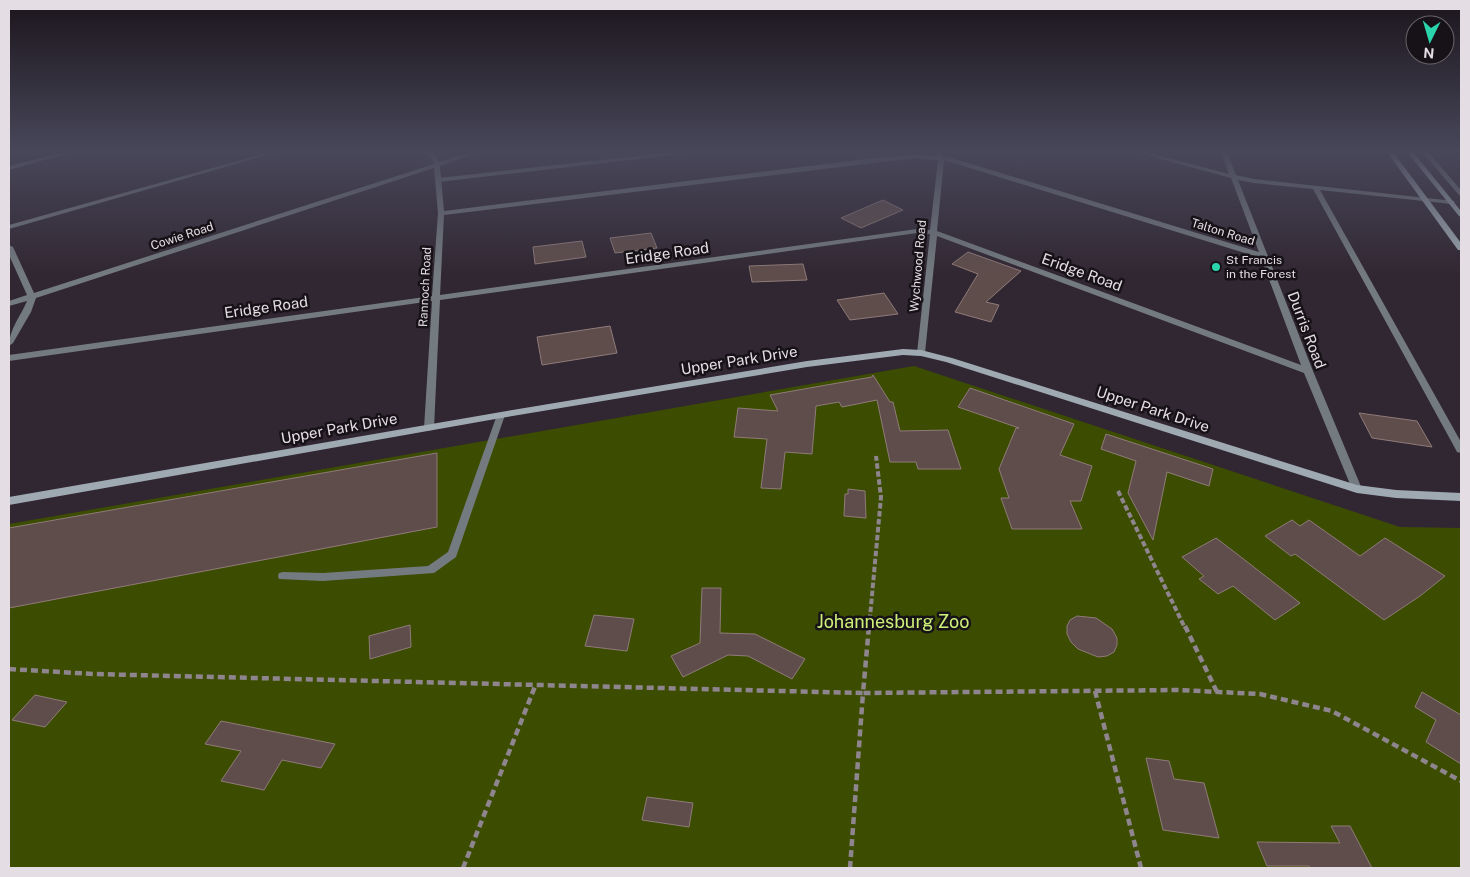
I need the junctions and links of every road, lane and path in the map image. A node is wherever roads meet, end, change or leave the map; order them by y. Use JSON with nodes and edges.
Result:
{"nodes":[{"id":1,"x":129,"y":193,"type":"edge"},
{"id":2,"x":348,"y":193,"type":"edge"},
{"id":3,"x":439,"y":193,"type":"edge"},
{"id":4,"x":605,"y":193,"type":"edge"},
{"id":5,"x":936,"y":193,"type":"edge"},
{"id":6,"x":1063,"y":193,"type":"edge"},
{"id":7,"x":1241,"y":193,"type":"edge"},
{"id":8,"x":1319,"y":193,"type":"edge"},
{"id":9,"x":1365,"y":193,"type":"edge"},
{"id":10,"x":1421,"y":193,"type":"edge"},
{"id":11,"x":1444,"y":193,"type":"edge"},
{"id":12,"x":1426,"y":199,"type":"junction"},
{"id":13,"x":1452,"y":202,"type":"junction"},
{"id":14,"x":441,"y":213,"type":"junction"},
{"id":15,"x":1461,"y":215,"type":"edge"},
{"id":16,"x":9,"y":227,"type":"edge"},
{"id":17,"x":932,"y":232,"type":"junction"},
{"id":18,"x":9,"y":247,"type":"edge"},
{"id":19,"x":1461,"y":248,"type":"edge"},
{"id":20,"x":1263,"y":256,"type":"junction"},
{"id":21,"x":32,"y":297,"type":"junction"},
{"id":22,"x":435,"y":298,"type":"junction"},
{"id":23,"x":9,"y":304,"type":"edge"},
{"id":24,"x":9,"y":343,"type":"edge"},
{"id":25,"x":922,"y":353,"type":"junction"},
{"id":26,"x":9,"y":358,"type":"edge"},
{"id":27,"x":1308,"y":371,"type":"junction"},
{"id":28,"x":501,"y":415,"type":"junction"},
{"id":29,"x":429,"y":428,"type":"junction"},
{"id":30,"x":1461,"y":450,"type":"edge"},
{"id":31,"x":876,"y":456,"type":"dead end"},
{"id":32,"x":1357,"y":489,"type":"junction"},
{"id":33,"x":1118,"y":491,"type":"dead end"},
{"id":34,"x":1461,"y":497,"type":"edge"},
{"id":35,"x":9,"y":501,"type":"edge"},
{"id":36,"x":283,"y":576,"type":"dead end"},
{"id":37,"x":9,"y":669,"type":"edge"},
{"id":38,"x":536,"y":684,"type":"junction"},
{"id":39,"x":1094,"y":691,"type":"junction"},
{"id":40,"x":1217,"y":692,"type":"junction"},
{"id":41,"x":863,"y":693,"type":"junction"},
{"id":42,"x":1461,"y":781,"type":"edge"},
{"id":43,"x":464,"y":868,"type":"edge"},
{"id":44,"x":850,"y":868,"type":"edge"},
{"id":45,"x":1141,"y":868,"type":"edge"}],
"edges":[{"from":1,"to":16,"type":"street"},
{"from":2,"to":21,"type":"street","name":"Cowie Road"},
{"from":3,"to":14,"type":"street","name":"Rannoch Road"},
{"from":4,"to":14,"type":"street","name":"Talton Road"},
{"from":5,"to":17,"type":"street","name":"Wychwood Road"},
{"from":6,"to":20,"type":"street","name":"Talton Road"},
{"from":7,"to":20,"type":"street","name":"Durris Road"},
{"from":8,"to":30,"type":"street"},
{"from":9,"to":12,"type":"street"},
{"from":10,"to":12,"type":"main road"},
{"from":11,"to":13,"type":"main road"},
{"from":12,"to":13,"type":"street"},
{"from":12,"to":19,"type":"main road"},
{"from":13,"to":15,"type":"main road"},
{"from":14,"to":22,"type":"street","name":"Rannoch Road"},
{"from":17,"to":22,"type":"street","name":"Eridge Road"},
{"from":17,"to":25,"type":"street","name":"Wychwood Road"},
{"from":17,"to":27,"type":"street","name":"Eridge Road"},
{"from":18,"to":21,"type":"street"},
{"from":20,"to":27,"type":"street","name":"Durris Road"},
{"from":21,"to":23,"type":"street","name":"Cowie Road"},
{"from":21,"to":24,"type":"street"},
{"from":22,"to":26,"type":"street","name":"Eridge Road"},
{"from":22,"to":29,"type":"street","name":"Rannoch Road"},
{"from":25,"to":28,"type":"main road","name":"Upper Park Drive"},
{"from":25,"to":32,"type":"main road","name":"Upper Park Drive"},
{"from":27,"to":32,"type":"street","name":"Durris Road"},
{"from":28,"to":29,"type":"main road","name":"Upper Park Drive"},
{"from":28,"to":36,"type":"lane"},
{"from":29,"to":35,"type":"main road","name":"Upper Park Drive"},
{"from":31,"to":41,"type":"path"},
{"from":32,"to":34,"type":"main road","name":"Upper Park Drive"},
{"from":33,"to":40,"type":"path"},
{"from":37,"to":38,"type":"path"},
{"from":38,"to":41,"type":"path"},
{"from":38,"to":43,"type":"path"},
{"from":39,"to":40,"type":"path"},
{"from":39,"to":41,"type":"path"},
{"from":39,"to":45,"type":"path"},
{"from":40,"to":42,"type":"path"},
{"from":41,"to":44,"type":"path"}]}
